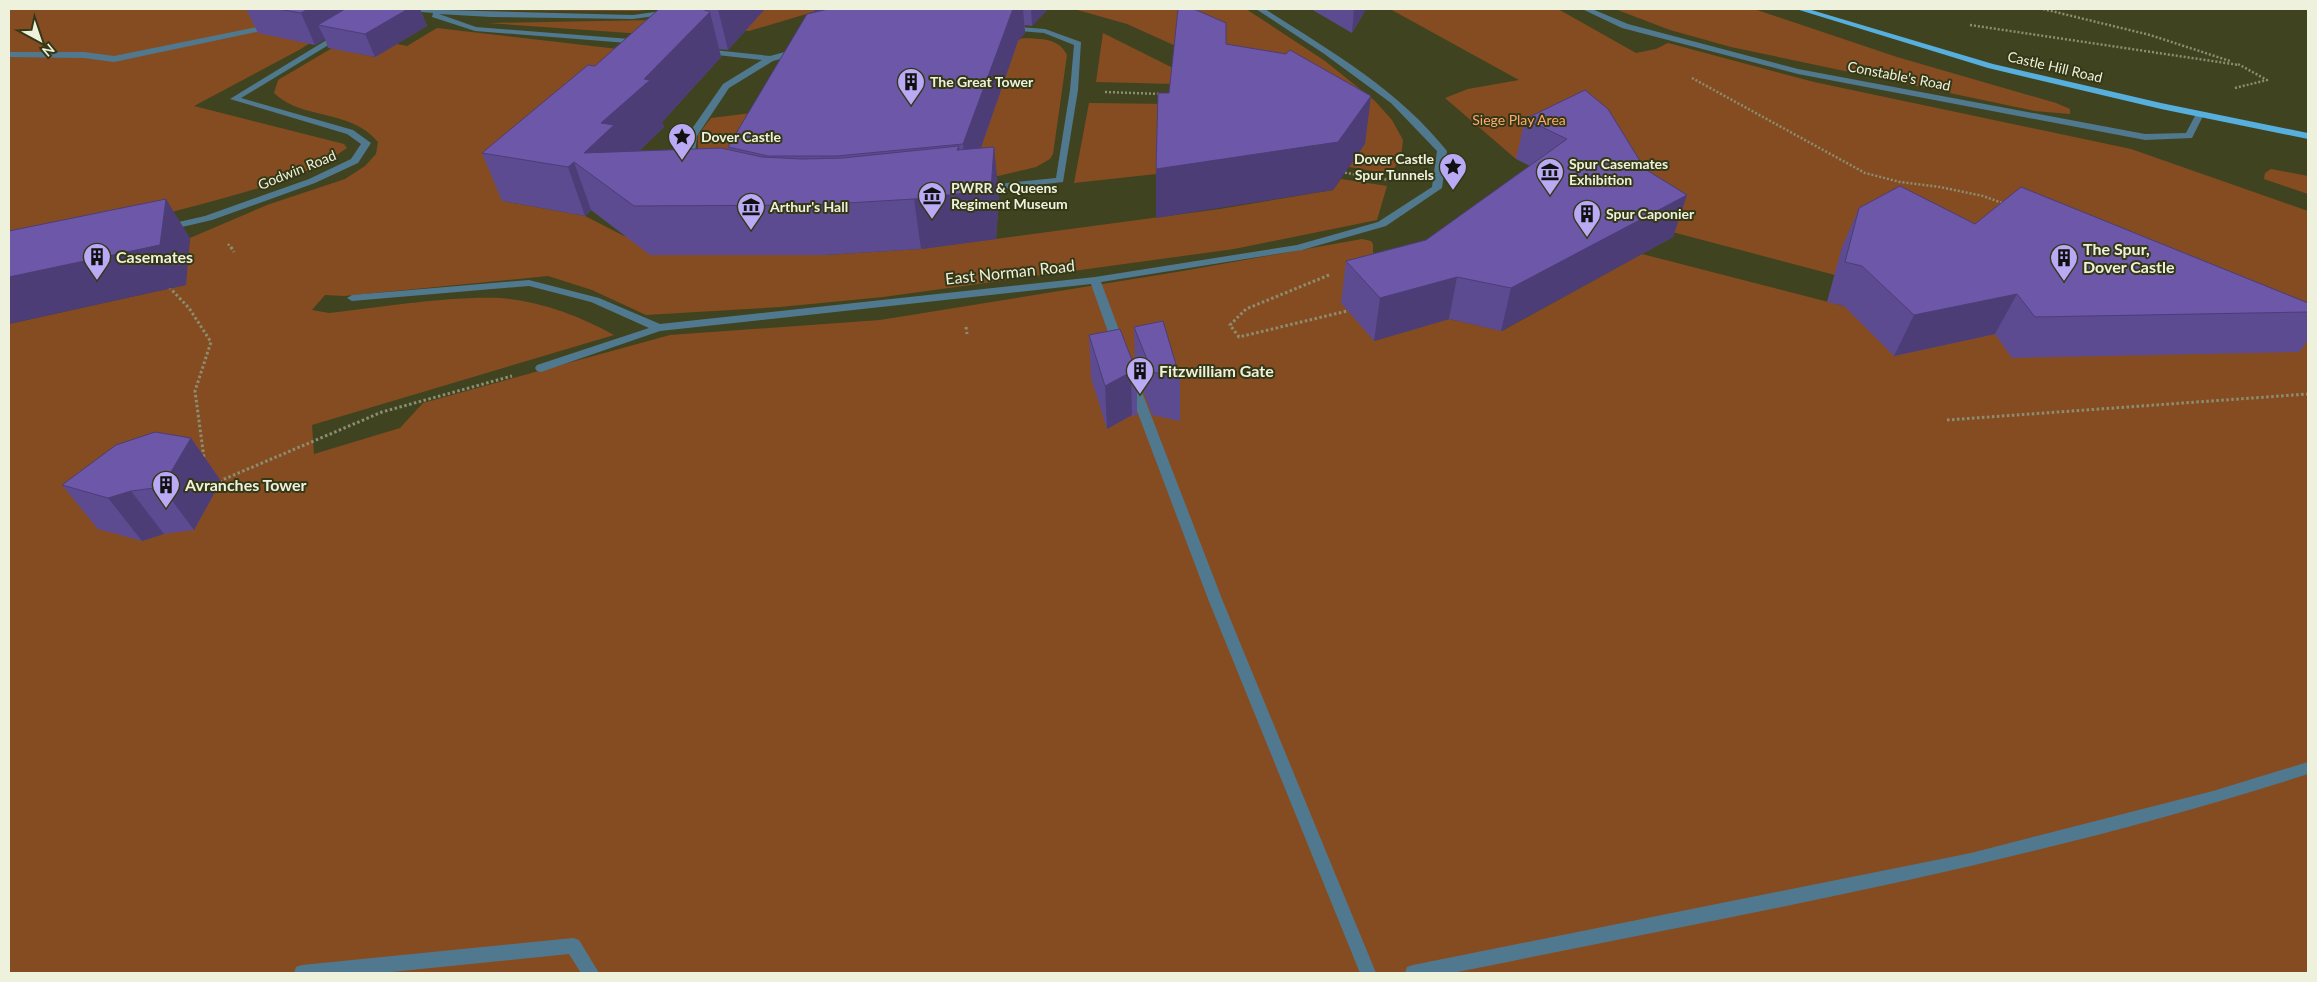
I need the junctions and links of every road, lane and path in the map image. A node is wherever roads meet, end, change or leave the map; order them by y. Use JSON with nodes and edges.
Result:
{"nodes":[{"id":1,"x":416,"y":9,"type":"edge"},
{"id":2,"x":692,"y":9,"type":"edge"},
{"id":3,"x":1260,"y":9,"type":"edge"},
{"id":4,"x":1586,"y":9,"type":"edge"},
{"id":5,"x":1800,"y":9,"type":"edge"},
{"id":6,"x":2043,"y":9,"type":"edge"},
{"id":7,"x":281,"y":24,"type":"edge"},
{"id":8,"x":1964,"y":24,"type":"dead end"},
{"id":9,"x":999,"y":27,"type":"edge"},
{"id":10,"x":352,"y":29,"type":"edge"},
{"id":11,"x":653,"y":43,"type":"edge"},
{"id":12,"x":806,"y":50,"type":"edge"},
{"id":13,"x":717,"y":52,"type":"dead end"},
{"id":14,"x":9,"y":55,"type":"edge"},
{"id":15,"x":770,"y":59,"type":"junction"},
{"id":16,"x":2239,"y":65,"type":"junction"},
{"id":17,"x":1686,"y":75,"type":"dead end"},
{"id":18,"x":2229,"y":89,"type":"dead end"},
{"id":19,"x":1074,"y":90,"type":"junction"},
{"id":20,"x":1164,"y":95,"type":"edge"},
{"id":21,"x":2200,"y":114,"type":"junction"},
{"id":22,"x":2308,"y":136,"type":"edge"},
{"id":23,"x":700,"y":173,"type":"edge"},
{"id":24,"x":972,"y":189,"type":"edge"},
{"id":25,"x":2011,"y":207,"type":"edge"},
{"id":26,"x":151,"y":231,"type":"edge"},
{"id":27,"x":1335,"y":272,"type":"dead end"},
{"id":28,"x":1095,"y":280,"type":"junction"},
{"id":29,"x":167,"y":284,"type":"dead end"},
{"id":30,"x":352,"y":298,"type":"dead end"},
{"id":31,"x":1352,"y":310,"type":"dead end"},
{"id":32,"x":659,"y":328,"type":"junction"},
{"id":33,"x":541,"y":368,"type":"joint"},
{"id":34,"x":2308,"y":394,"type":"edge"},
{"id":35,"x":1947,"y":420,"type":"dead end"},
{"id":36,"x":204,"y":459,"type":"dead end"},
{"id":37,"x":213,"y":494,"type":"dead end"},
{"id":38,"x":2308,"y":768,"type":"edge"},
{"id":39,"x":302,"y":973,"type":"edge"},
{"id":40,"x":591,"y":973,"type":"edge"},
{"id":41,"x":1368,"y":973,"type":"edge"},
{"id":42,"x":1413,"y":973,"type":"edge"}],
"edges":[{"from":1,"to":2,"type":"lane"},
{"from":1,"to":11,"type":"lane"},
{"from":3,"to":28,"type":"lane","name":"East Norman Road"},
{"from":4,"to":21,"type":"lane","name":"Constable's Road"},
{"from":5,"to":21,"type":"main road","name":"Castle Hill Road"},
{"from":6,"to":16,"type":"path"},
{"from":7,"to":14,"type":"lane"},
{"from":8,"to":16,"type":"path"},
{"from":9,"to":19,"type":"lane"},
{"from":10,"to":26,"type":"lane","name":"Godwin Road"},
{"from":12,"to":15,"type":"lane"},
{"from":13,"to":15,"type":"lane"},
{"from":15,"to":23,"type":"lane"},
{"from":16,"to":18,"type":"path"},
{"from":17,"to":25,"type":"path"},
{"from":19,"to":20,"type":"path"},
{"from":19,"to":24,"type":"lane"},
{"from":21,"to":22,"type":"main road","name":"Castle Hill Road"},
{"from":27,"to":31,"type":"path"},
{"from":28,"to":32,"type":"lane","name":"East Norman Road"},
{"from":28,"to":41,"type":"lane"},
{"from":29,"to":36,"type":"path"},
{"from":30,"to":32,"type":"lane"},
{"from":32,"to":33,"type":"lane","name":"East Norman Road"},
{"from":33,"to":37,"type":"path"},
{"from":34,"to":35,"type":"path"},
{"from":38,"to":42,"type":"lane"},
{"from":39,"to":40,"type":"lane"}]}
